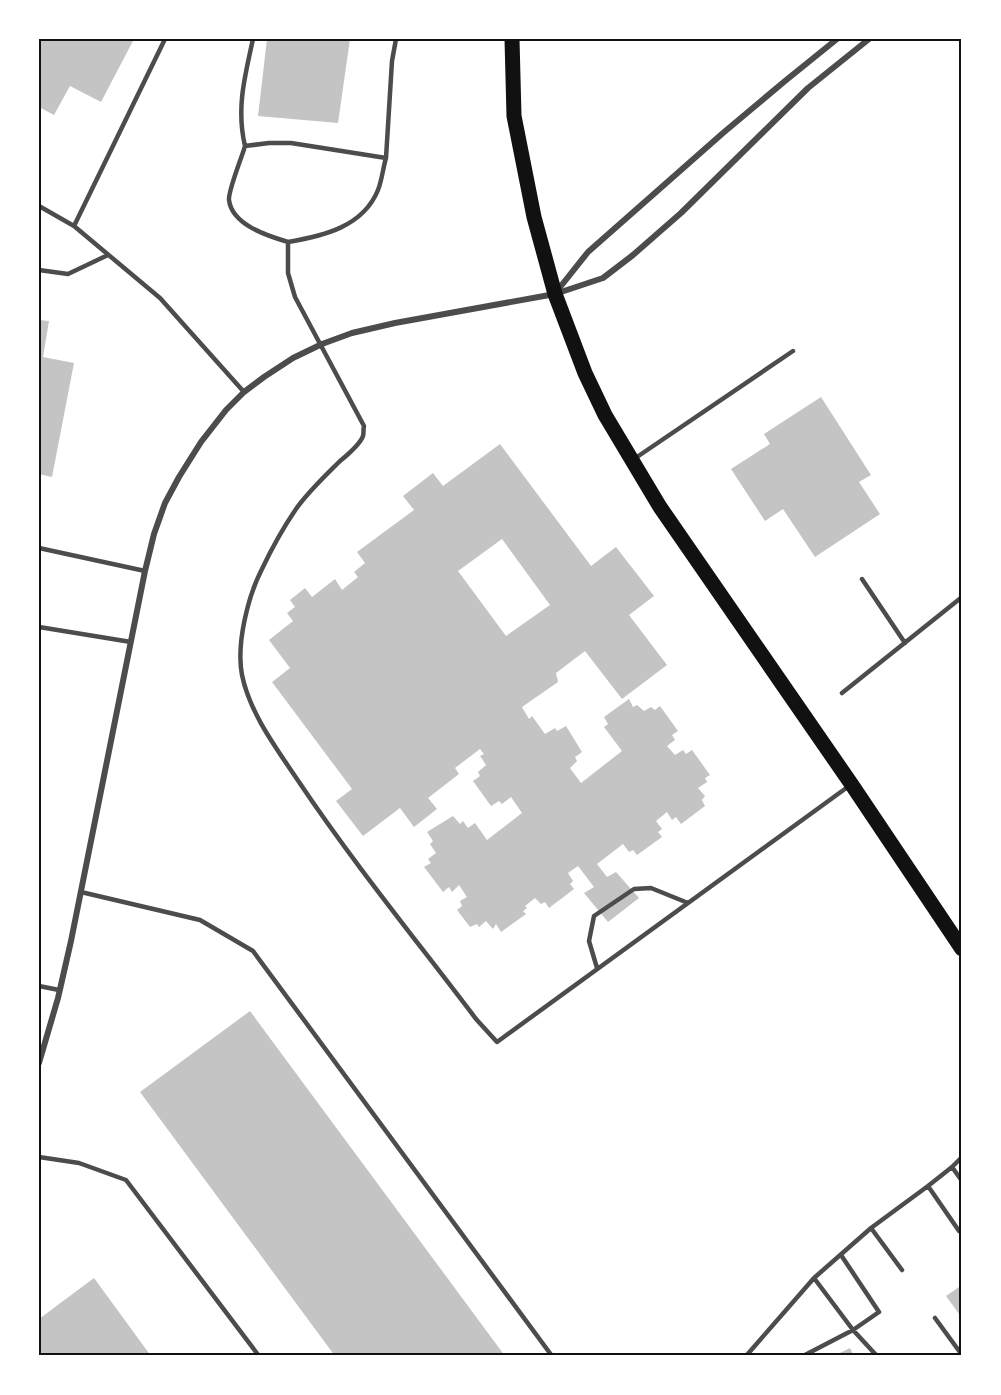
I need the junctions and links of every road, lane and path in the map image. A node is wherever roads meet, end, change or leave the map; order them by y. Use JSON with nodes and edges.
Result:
{"nodes":[{"id":1,"x":165,"y":39,"type":"edge"},
{"id":2,"x":253,"y":39,"type":"edge"},
{"id":3,"x":396,"y":39,"type":"edge"},
{"id":4,"x":512,"y":39,"type":"edge"},
{"id":5,"x":837,"y":39,"type":"edge"},
{"id":6,"x":869,"y":39,"type":"edge"},
{"id":7,"x":246,"y":146,"type":"junction"},
{"id":8,"x":386,"y":158,"type":"junction"},
{"id":9,"x":39,"y":206,"type":"edge"},
{"id":10,"x":74,"y":226,"type":"junction"},
{"id":11,"x":288,"y":242,"type":"junction"},
{"id":12,"x":108,"y":255,"type":"junction"},
{"id":13,"x":39,"y":270,"type":"edge"},
{"id":14,"x":555,"y":294,"type":"junction"},
{"id":15,"x":321,"y":344,"type":"junction"},
{"id":16,"x":793,"y":351,"type":"dead end"},
{"id":17,"x":244,"y":392,"type":"junction"},
{"id":18,"x":632,"y":461,"type":"junction"},
{"id":19,"x":39,"y":548,"type":"edge"},
{"id":20,"x":145,"y":571,"type":"junction"},
{"id":21,"x":862,"y":579,"type":"dead end"},
{"id":22,"x":962,"y":597,"type":"edge"},
{"id":23,"x":39,"y":627,"type":"edge"},
{"id":24,"x":131,"y":642,"type":"junction"},
{"id":25,"x":905,"y":643,"type":"junction"},
{"id":26,"x":842,"y":693,"type":"dead end"},
{"id":27,"x":852,"y":785,"type":"junction"},
{"id":28,"x":81,"y":892,"type":"junction"},
{"id":29,"x":688,"y":903,"type":"junction"},
{"id":30,"x":962,"y":949,"type":"edge"},
{"id":31,"x":597,"y":968,"type":"junction"},
{"id":32,"x":39,"y":986,"type":"edge"},
{"id":33,"x":59,"y":990,"type":"junction"},
{"id":34,"x":39,"y":1063,"type":"edge"},
{"id":35,"x":39,"y":1157,"type":"edge"},
{"id":36,"x":962,"y":1157,"type":"edge"},
{"id":37,"x":952,"y":1167,"type":"junction"},
{"id":38,"x":962,"y":1181,"type":"edge"},
{"id":39,"x":928,"y":1186,"type":"junction"},
{"id":40,"x":871,"y":1228,"type":"junction"},
{"id":41,"x":958,"y":1231,"type":"dead end"},
{"id":42,"x":841,"y":1255,"type":"junction"},
{"id":43,"x":902,"y":1270,"type":"dead end"},
{"id":44,"x":814,"y":1278,"type":"junction"},
{"id":45,"x":935,"y":1318,"type":"dead end"},
{"id":46,"x":853,"y":1330,"type":"junction"},
{"id":47,"x":962,"y":1355,"type":"edge"},
{"id":48,"x":259,"y":1356,"type":"edge"},
{"id":49,"x":552,"y":1356,"type":"edge"},
{"id":50,"x":746,"y":1356,"type":"edge"},
{"id":51,"x":804,"y":1356,"type":"edge"},
{"id":52,"x":877,"y":1356,"type":"edge"}],
"edges":[{"from":1,"to":10,"type":"lane"},
{"from":2,"to":7,"type":"lane"},
{"from":3,"to":8,"type":"lane"},
{"from":4,"to":14,"type":"main road"},
{"from":5,"to":14,"type":"street"},
{"from":6,"to":14,"type":"street"},
{"from":7,"to":8,"type":"lane"},
{"from":7,"to":11,"type":"lane"},
{"from":8,"to":11,"type":"lane"},
{"from":9,"to":10,"type":"lane"},
{"from":10,"to":12,"type":"lane"},
{"from":11,"to":15,"type":"lane"},
{"from":12,"to":13,"type":"lane"},
{"from":12,"to":17,"type":"lane"},
{"from":14,"to":15,"type":"street"},
{"from":14,"to":18,"type":"main road"},
{"from":15,"to":17,"type":"street"},
{"from":15,"to":31,"type":"lane"},
{"from":16,"to":18,"type":"lane"},
{"from":17,"to":20,"type":"street"},
{"from":18,"to":27,"type":"main road"},
{"from":19,"to":20,"type":"lane"},
{"from":20,"to":24,"type":"street"},
{"from":21,"to":25,"type":"lane"},
{"from":22,"to":25,"type":"lane"},
{"from":23,"to":24,"type":"lane"},
{"from":24,"to":28,"type":"street"},
{"from":25,"to":26,"type":"lane"},
{"from":27,"to":29,"type":"lane"},
{"from":27,"to":30,"type":"main road"},
{"from":28,"to":33,"type":"street"},
{"from":28,"to":49,"type":"lane"},
{"from":29,"to":31,"type":"lane"},
{"from":29,"to":31,"type":"lane"},
{"from":32,"to":33,"type":"lane"},
{"from":33,"to":34,"type":"street"},
{"from":35,"to":48,"type":"lane"},
{"from":36,"to":37,"type":"lane"},
{"from":37,"to":38,"type":"lane"},
{"from":37,"to":39,"type":"lane"},
{"from":39,"to":40,"type":"lane"},
{"from":39,"to":41,"type":"lane"},
{"from":40,"to":42,"type":"lane"},
{"from":40,"to":43,"type":"lane"},
{"from":42,"to":44,"type":"lane"},
{"from":42,"to":46,"type":"lane"},
{"from":44,"to":46,"type":"lane"},
{"from":44,"to":50,"type":"lane"},
{"from":45,"to":47,"type":"lane"},
{"from":46,"to":51,"type":"lane"},
{"from":46,"to":52,"type":"lane"}]}
